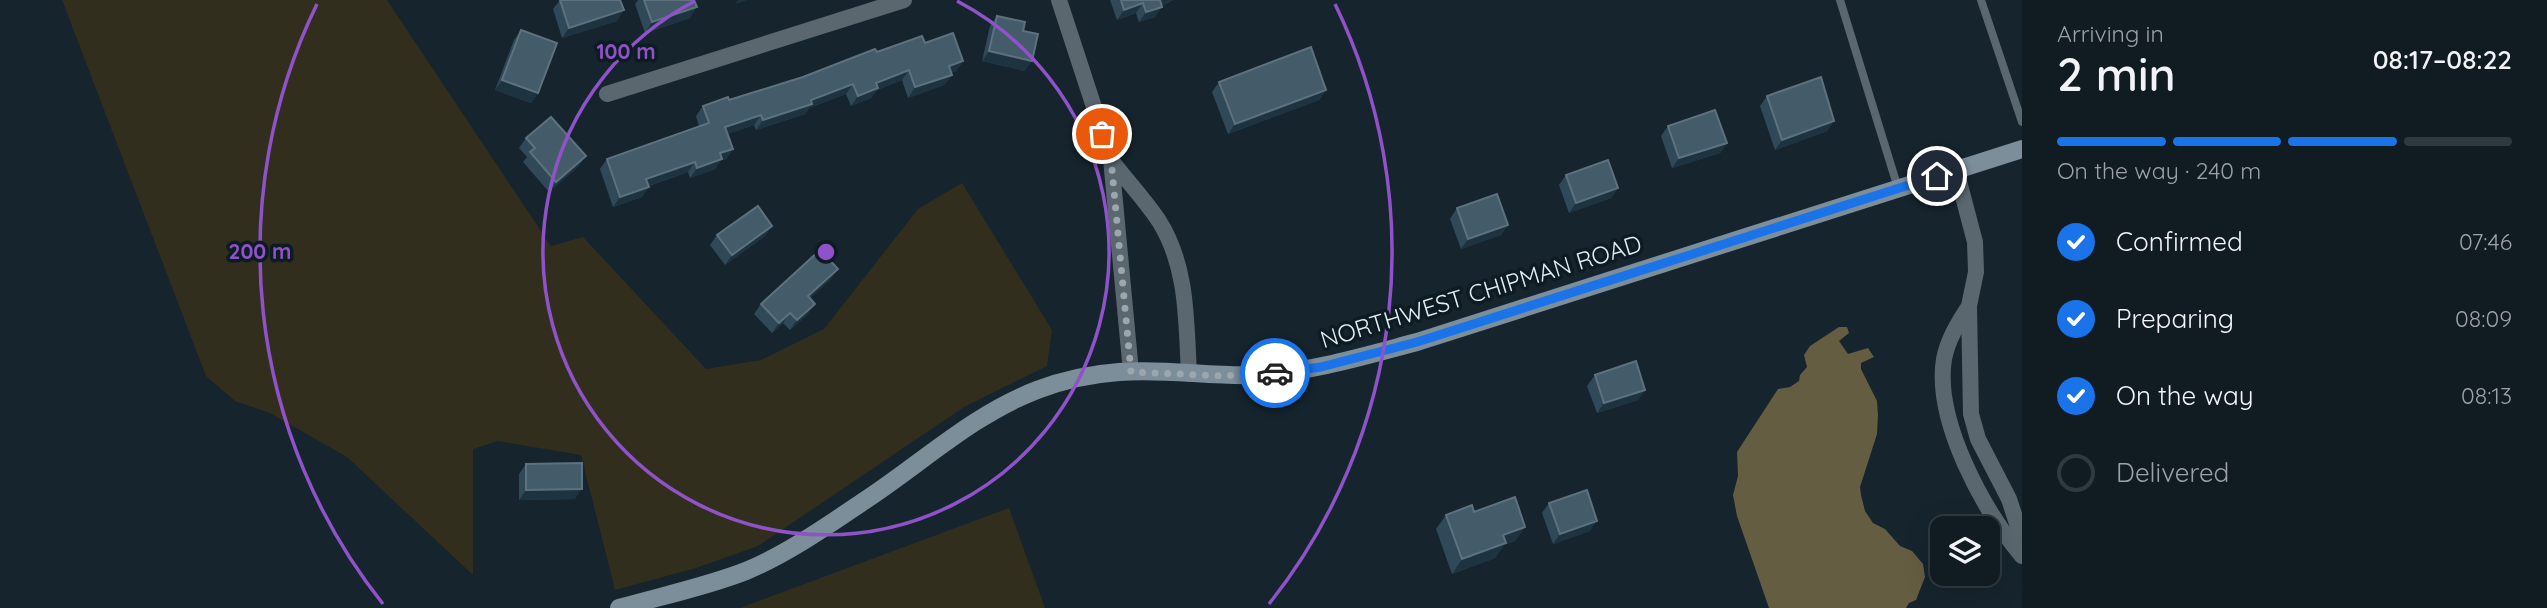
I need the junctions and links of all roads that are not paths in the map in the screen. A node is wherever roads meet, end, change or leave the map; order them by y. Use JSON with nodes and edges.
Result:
{"nodes":[{"id":1,"x":904,"y":0,"type":"edge"},
{"id":2,"x":1059,"y":0,"type":"edge"},
{"id":3,"x":1840,"y":0,"type":"edge"},
{"id":4,"x":1981,"y":0,"type":"edge"},
{"id":5,"x":607,"y":94,"type":"dead end"},
{"id":6,"x":2022,"y":122,"type":"edge"},
{"id":7,"x":2022,"y":149,"type":"edge"},
{"id":8,"x":1111,"y":159,"type":"junction"},
{"id":9,"x":1956,"y":170,"type":"junction"},
{"id":10,"x":1898,"y":188,"type":"junction"},
{"id":11,"x":1969,"y":306,"type":"junction"},
{"id":12,"x":1131,"y":372,"type":"junction"},
{"id":13,"x":1189,"y":374,"type":"junction"},
{"id":14,"x":2022,"y":539,"type":"edge"},
{"id":15,"x":2022,"y":556,"type":"edge"},
{"id":16,"x":619,"y":608,"type":"edge"}],
"edges":[{"from":1,"to":5,"type":"street"},
{"from":2,"to":8,"type":"street"},
{"from":3,"to":10,"type":"lane"},
{"from":4,"to":6,"type":"lane"},
{"from":7,"to":9,"type":"main road","name":"NORTHWEST CHIPMAN ROAD"},
{"from":8,"to":12,"type":"street"},
{"from":8,"to":13,"type":"street"},
{"from":9,"to":10,"type":"main road","name":"NORTHWEST CHIPMAN ROAD"},
{"from":9,"to":11,"type":"street"},
{"from":10,"to":13,"type":"main road","name":"NORTHWEST CHIPMAN ROAD"},
{"from":11,"to":14,"type":"street"},
{"from":11,"to":15,"type":"street"},
{"from":12,"to":13,"type":"main road","name":"NORTHWEST CHIPMAN ROAD"},
{"from":12,"to":16,"type":"main road","name":"NORTHWEST CHIPMAN ROAD"}]}
